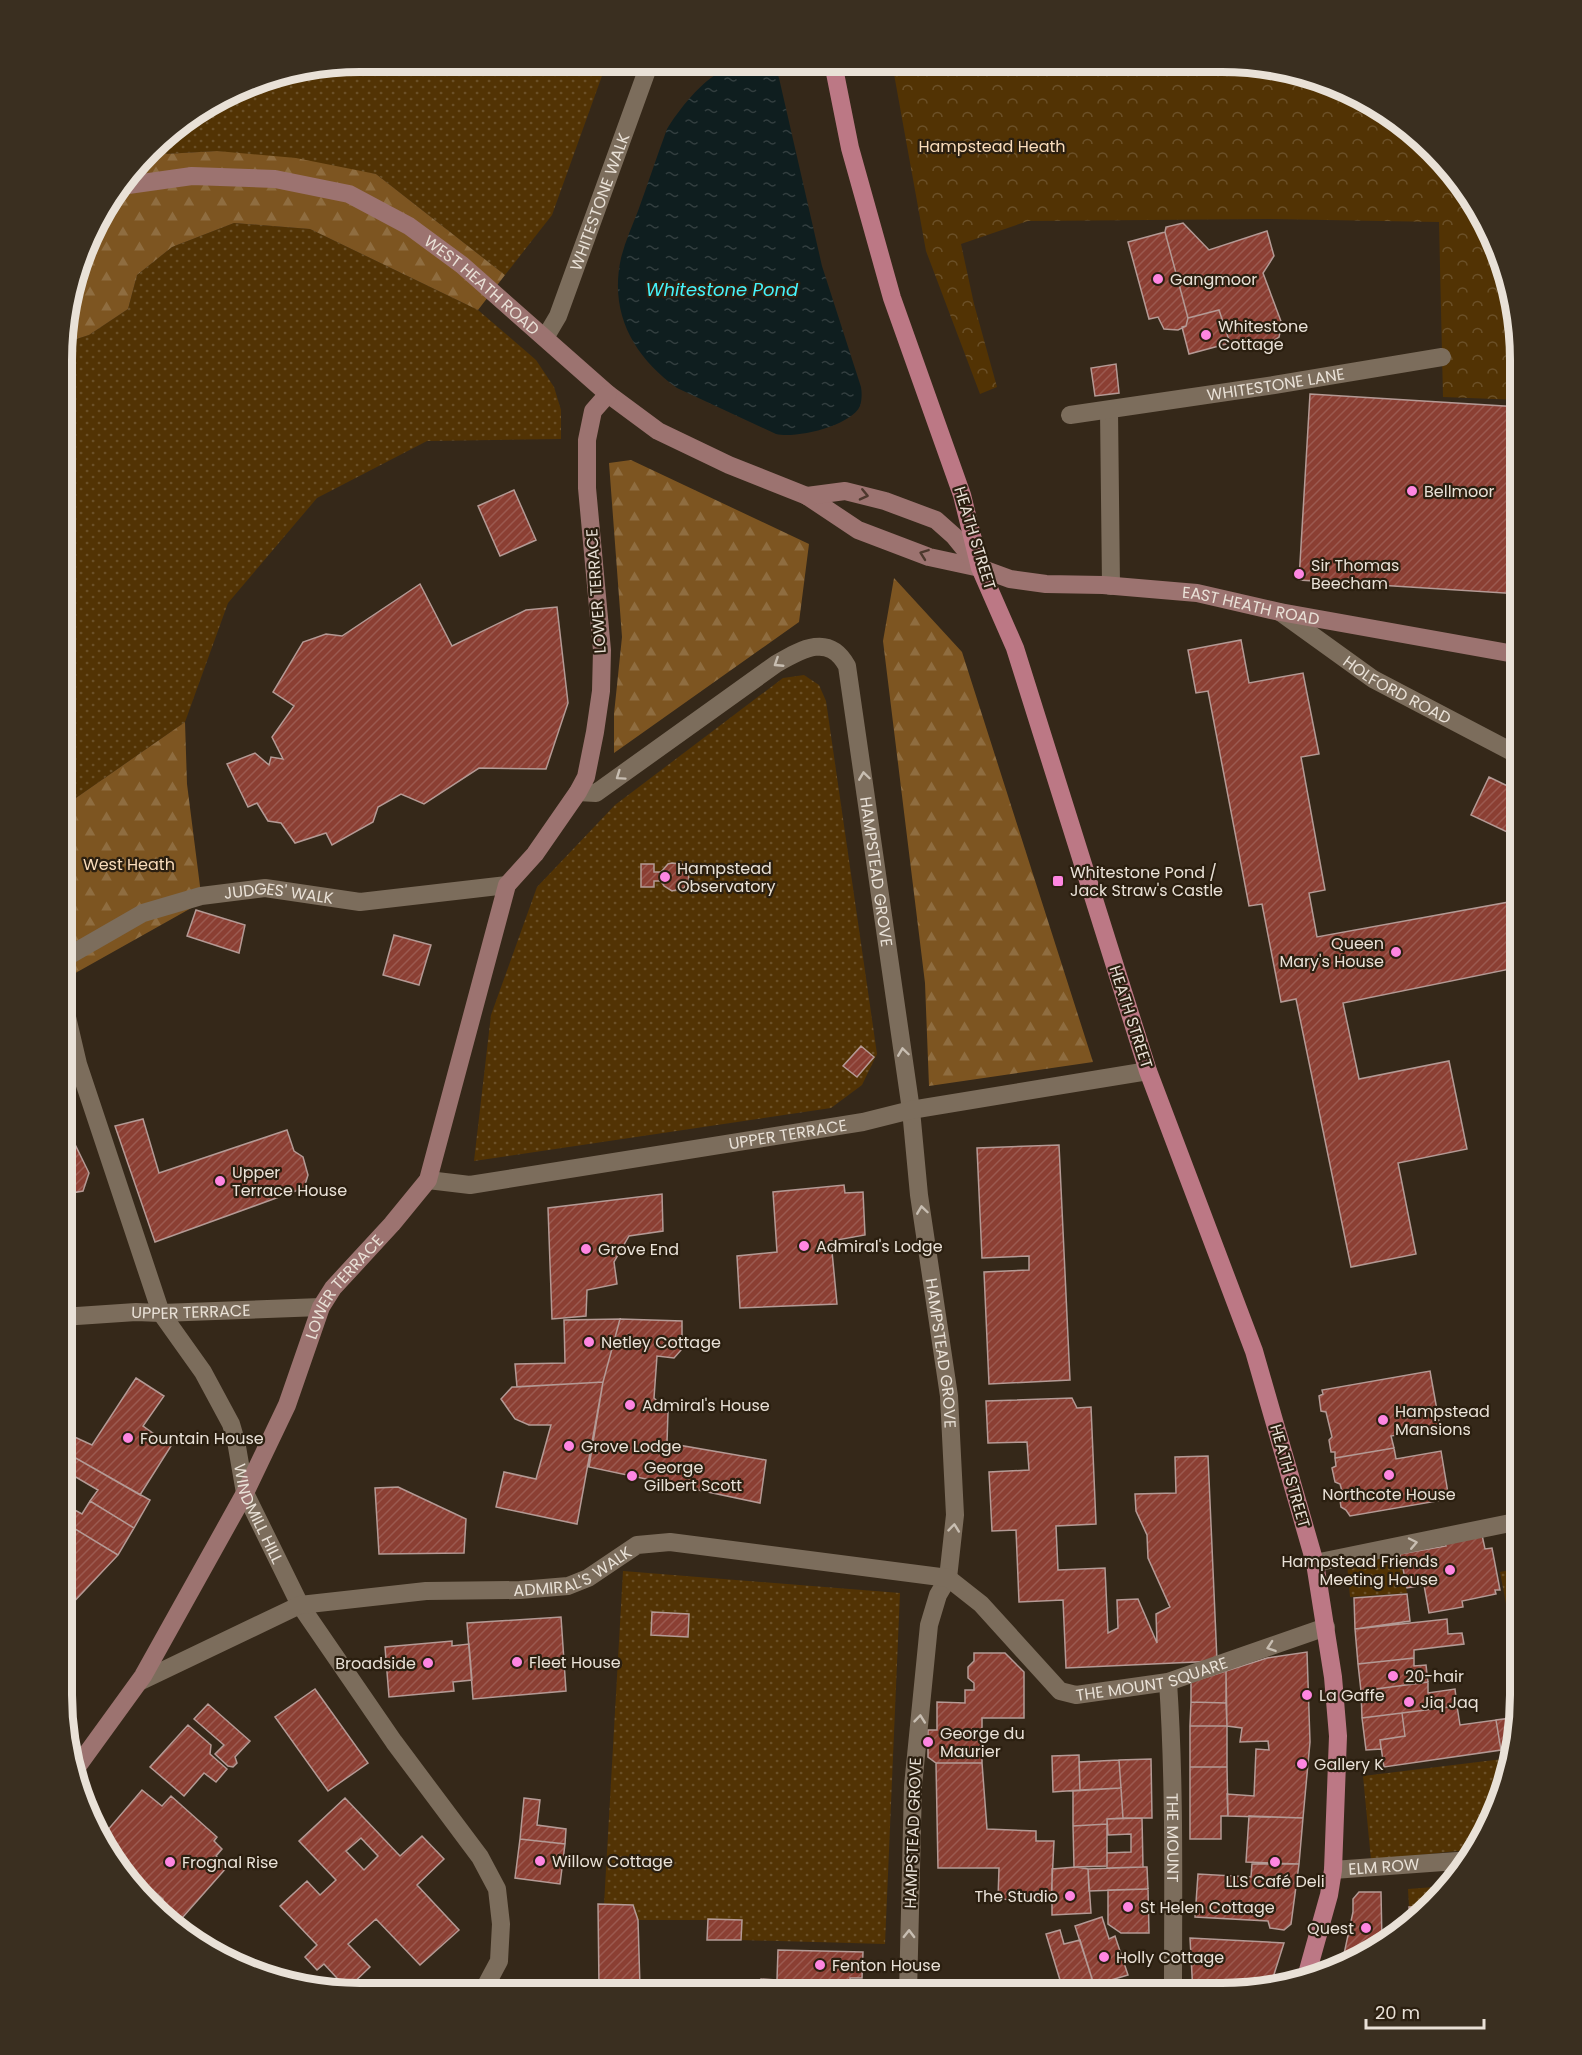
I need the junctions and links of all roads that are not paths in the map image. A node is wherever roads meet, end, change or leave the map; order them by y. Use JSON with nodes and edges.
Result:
{"nodes":[{"id":1,"x":646,"y":72,"type":"edge"},
{"id":2,"x":835,"y":72,"type":"edge"},
{"id":3,"x":131,"y":185,"type":"edge"},
{"id":4,"x":545,"y":338,"type":"junction"},
{"id":5,"x":1442,"y":357,"type":"dead end"},
{"id":6,"x":608,"y":393,"type":"junction"},
{"id":7,"x":1109,"y":410,"type":"junction"},
{"id":8,"x":1070,"y":415,"type":"dead end"},
{"id":9,"x":807,"y":496,"type":"junction"},
{"id":10,"x":980,"y":568,"type":"junction"},
{"id":11,"x":1111,"y":586,"type":"junction"},
{"id":12,"x":1280,"y":612,"type":"junction"},
{"id":13,"x":1510,"y":653,"type":"edge"},
{"id":14,"x":1510,"y":751,"type":"edge"},
{"id":15,"x":578,"y":792,"type":"junction"},
{"id":16,"x":507,"y":885,"type":"junction"},
{"id":17,"x":72,"y":954,"type":"edge"},
{"id":18,"x":72,"y":1038,"type":"edge"},
{"id":19,"x":1148,"y":1071,"type":"junction"},
{"id":20,"x":911,"y":1110,"type":"junction"},
{"id":21,"x":428,"y":1180,"type":"junction"},
{"id":22,"x":321,"y":1306,"type":"junction"},
{"id":23,"x":161,"y":1313,"type":"junction"},
{"id":24,"x":72,"y":1316,"type":"edge"},
{"id":25,"x":245,"y":1493,"type":"junction"},
{"id":26,"x":1510,"y":1523,"type":"edge"},
{"id":27,"x":1315,"y":1563,"type":"junction"},
{"id":28,"x":948,"y":1578,"type":"junction"},
{"id":29,"x":300,"y":1605,"type":"junction"},
{"id":30,"x":1326,"y":1627,"type":"junction"},
{"id":31,"x":139,"y":1682,"type":"junction"},
{"id":32,"x":1168,"y":1682,"type":"junction"},
{"id":33,"x":80,"y":1763,"type":"edge"},
{"id":34,"x":1458,"y":1861,"type":"edge"},
{"id":35,"x":1333,"y":1870,"type":"junction"},
{"id":36,"x":1308,"y":1970,"type":"edge"},
{"id":37,"x":487,"y":1983,"type":"edge"},
{"id":38,"x":908,"y":1983,"type":"edge"},
{"id":39,"x":1173,"y":1983,"type":"edge"}],
"edges":[{"from":1,"to":4,"type":"street","name":"WHITESTONE WALK"},
{"from":2,"to":10,"type":"main road","name":"HEATH STREET"},
{"from":3,"to":4,"type":"street","name":"WEST HEATH ROAD"},
{"from":4,"to":6,"type":"street","name":"WEST HEATH ROAD"},
{"from":5,"to":7,"type":"street","name":"WHITESTONE LANE"},
{"from":6,"to":9,"type":"street","name":"WEST HEATH ROAD"},
{"from":6,"to":15,"type":"street","name":"LOWER TERRACE"},
{"from":7,"to":8,"type":"street","name":"WHITESTONE LANE"},
{"from":7,"to":11,"type":"street"},
{"from":10,"to":9,"type":"street","name":"WEST HEATH ROAD","one_way":true},
{"from":9,"to":10,"type":"street","name":"WEST HEATH ROAD","one_way":true},
{"from":10,"to":11,"type":"street","name":"EAST HEATH ROAD"},
{"from":10,"to":19,"type":"main road","name":"HEATH STREET"},
{"from":11,"to":12,"type":"street","name":"EAST HEATH ROAD"},
{"from":12,"to":13,"type":"street","name":"EAST HEATH ROAD"},
{"from":12,"to":14,"type":"street","name":"HOLFORD ROAD"},
{"from":15,"to":16,"type":"street","name":"LOWER TERRACE"},
{"from":20,"to":15,"type":"street","name":"HAMPSTEAD GROVE","one_way":true},
{"from":16,"to":17,"type":"street","name":"JUDGES' WALK"},
{"from":16,"to":21,"type":"street","name":"LOWER TERRACE"},
{"from":18,"to":23,"type":"street","name":"WINDMILL HILL"},
{"from":19,"to":20,"type":"street","name":"UPPER TERRACE"},
{"from":19,"to":27,"type":"main road","name":"HEATH STREET"},
{"from":20,"to":21,"type":"street","name":"UPPER TERRACE"},
{"from":28,"to":20,"type":"street","name":"HAMPSTEAD GROVE","one_way":true},
{"from":21,"to":22,"type":"street","name":"LOWER TERRACE"},
{"from":22,"to":23,"type":"street","name":"UPPER TERRACE"},
{"from":22,"to":25,"type":"street","name":"LOWER TERRACE"},
{"from":23,"to":24,"type":"street","name":"UPPER TERRACE"},
{"from":23,"to":25,"type":"street","name":"WINDMILL HILL"},
{"from":25,"to":29,"type":"street","name":"WINDMILL HILL"},
{"from":25,"to":31,"type":"street","name":"LOWER TERRACE"},
{"from":27,"to":26,"type":"street","one_way":true},
{"from":27,"to":30,"type":"main road","name":"HEATH STREET"},
{"from":28,"to":29,"type":"street","name":"ADMIRAL'S WALK"},
{"from":28,"to":32,"type":"street","name":"THE MOUNT SQUARE"},
{"from":38,"to":28,"type":"street","name":"HAMPSTEAD GROVE","one_way":true},
{"from":29,"to":31,"type":"street","name":"ADMIRAL'S WALK"},
{"from":29,"to":37,"type":"street","name":"WINDMILL HILL"},
{"from":30,"to":32,"type":"street","name":"THE MOUNT SQUARE","one_way":true},
{"from":30,"to":35,"type":"main road","name":"HEATH STREET"},
{"from":31,"to":33,"type":"street","name":"LOWER TERRACE"},
{"from":32,"to":39,"type":"street","name":"THE MOUNT"},
{"from":34,"to":35,"type":"street","name":"ELM ROW"},
{"from":35,"to":36,"type":"main road","name":"HEATH STREET"}]}
